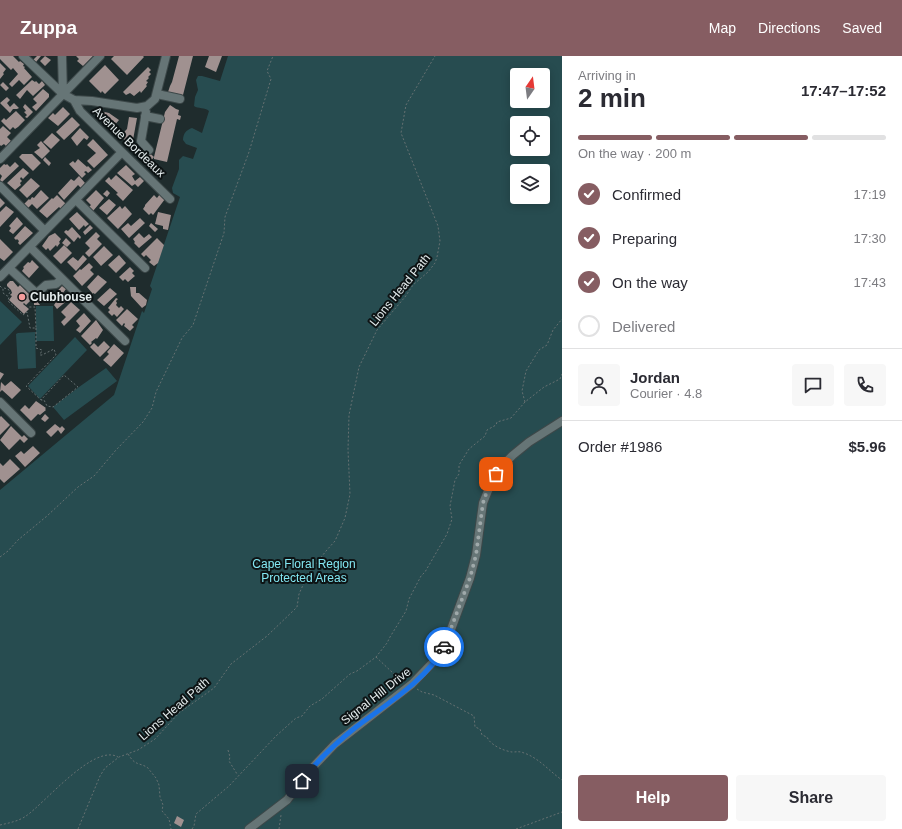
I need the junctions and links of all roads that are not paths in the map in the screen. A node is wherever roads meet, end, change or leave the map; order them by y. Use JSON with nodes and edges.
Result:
{"nodes":[{"id":1,"x":23,"y":56,"type":"edge"},
{"id":2,"x":62,"y":56,"type":"edge"},
{"id":3,"x":100,"y":56,"type":"edge"},
{"id":4,"x":166,"y":56,"type":"edge"},
{"id":5,"x":63,"y":94,"type":"junction"},
{"id":6,"x":157,"y":94,"type":"junction"},
{"id":7,"x":180,"y":99,"type":"dead end"},
{"id":8,"x":74,"y":100,"type":"junction"},
{"id":9,"x":144,"y":107,"type":"junction"},
{"id":10,"x":145,"y":116,"type":"junction"},
{"id":11,"x":160,"y":119,"type":"dead end"},
{"id":12,"x":149,"y":150,"type":"dead end"},
{"id":13,"x":122,"y":152,"type":"junction"},
{"id":14,"x":0,"y":159,"type":"edge"},
{"id":15,"x":0,"y":186,"type":"edge"},
{"id":16,"x":170,"y":199,"type":"dead end"},
{"id":17,"x":76,"y":200,"type":"junction"},
{"id":18,"x":45,"y":231,"type":"junction"},
{"id":19,"x":30,"y":247,"type":"junction"},
{"id":20,"x":10,"y":268,"type":"junction"},
{"id":21,"x":145,"y":268,"type":"dead end"},
{"id":22,"x":0,"y":277,"type":"edge"},
{"id":23,"x":62,"y":279,"type":"junction"},
{"id":24,"x":125,"y":341,"type":"dead end"},
{"id":25,"x":0,"y":402,"type":"edge"},
{"id":26,"x":562,"y":421,"type":"edge"},
{"id":27,"x":31,"y":433,"type":"dead end"},
{"id":28,"x":248,"y":829,"type":"edge"}],
"edges":[{"from":1,"to":5,"type":"street"},
{"from":2,"to":5,"type":"street"},
{"from":3,"to":5,"type":"street"},
{"from":4,"to":6,"type":"street"},
{"from":5,"to":8,"type":"street"},
{"from":5,"to":14,"type":"street"},
{"from":6,"to":7,"type":"street"},
{"from":6,"to":9,"type":"street"},
{"from":8,"to":9,"type":"street"},
{"from":8,"to":13,"type":"street","name":"Avenue Bordeaux"},
{"from":9,"to":10,"type":"street"},
{"from":10,"to":11,"type":"street"},
{"from":10,"to":12,"type":"street"},
{"from":13,"to":16,"type":"street","name":"Avenue Bordeaux"},
{"from":13,"to":17,"type":"street"},
{"from":15,"to":18,"type":"street"},
{"from":17,"to":18,"type":"street"},
{"from":17,"to":21,"type":"street"},
{"from":18,"to":19,"type":"street"},
{"from":19,"to":20,"type":"street"},
{"from":19,"to":23,"type":"street"},
{"from":20,"to":22,"type":"street"},
{"from":20,"to":23,"type":"street"},
{"from":23,"to":24,"type":"street"},
{"from":25,"to":27,"type":"street"},
{"from":26,"to":28,"type":"street","name":"Signal Hill Drive"}]}
